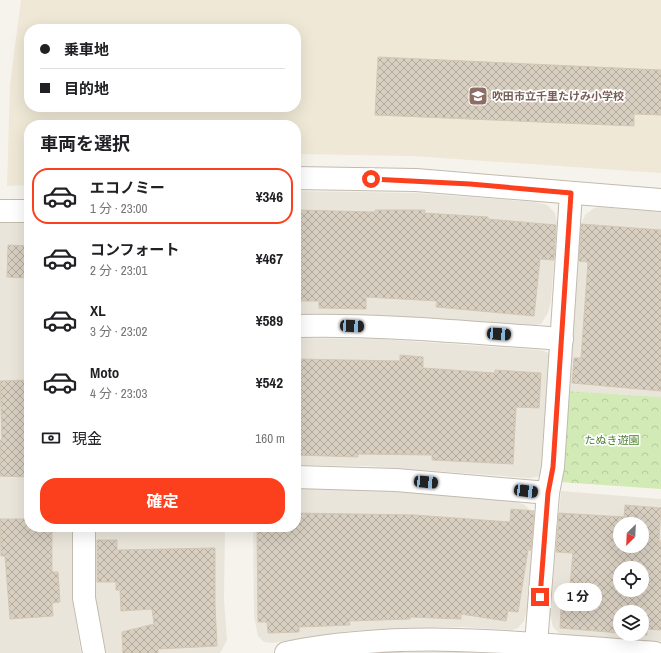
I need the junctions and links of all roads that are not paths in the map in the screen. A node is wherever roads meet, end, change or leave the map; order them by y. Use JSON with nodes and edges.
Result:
{"nodes":[{"id":1,"x":301,"y":178,"type":"edge"},
{"id":2,"x":571,"y":193,"type":"junction"},
{"id":3,"x":661,"y":200,"type":"edge"},
{"id":4,"x":0,"y":211,"type":"edge"},
{"id":5,"x":24,"y":211,"type":"edge"},
{"id":6,"x":301,"y":326,"type":"edge"},
{"id":7,"x":562,"y":338,"type":"junction"},
{"id":8,"x":301,"y":477,"type":"edge"},
{"id":9,"x":548,"y":493,"type":"junction"},
{"id":10,"x":84,"y":532,"type":"edge"},
{"id":11,"x":536,"y":644,"type":"junction"},
{"id":12,"x":94,"y":653,"type":"edge"},
{"id":13,"x":286,"y":653,"type":"edge"},
{"id":14,"x":654,"y":653,"type":"edge"}],
"edges":[{"from":1,"to":2,"type":"street"},
{"from":2,"to":3,"type":"street"},
{"from":2,"to":7,"type":"street"},
{"from":4,"to":5,"type":"street"},
{"from":6,"to":7,"type":"street"},
{"from":7,"to":9,"type":"street"},
{"from":8,"to":9,"type":"street"},
{"from":9,"to":11,"type":"street"},
{"from":10,"to":12,"type":"street"},
{"from":11,"to":13,"type":"street"},
{"from":11,"to":14,"type":"street"}]}
